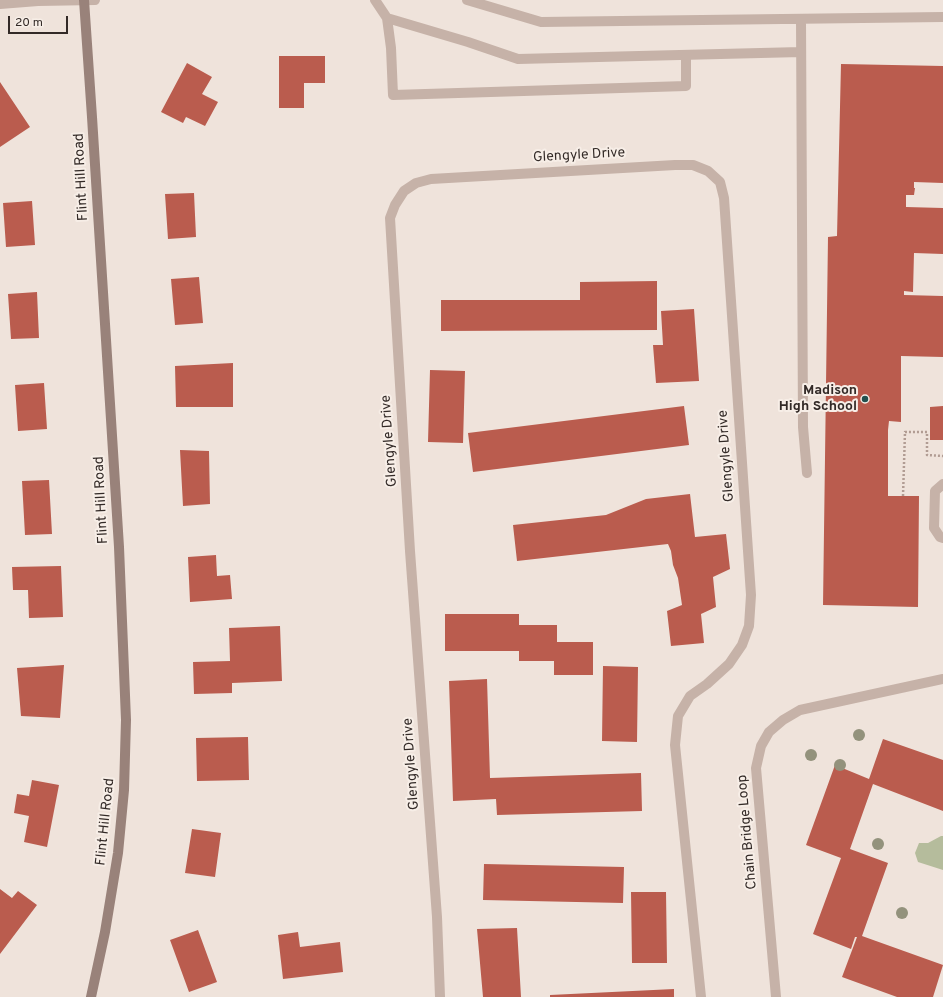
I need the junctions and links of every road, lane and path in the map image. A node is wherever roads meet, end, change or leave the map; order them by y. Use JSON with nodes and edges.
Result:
{"nodes":[{"id":1,"x":84,"y":0,"type":"edge"},
{"id":2,"x":95,"y":0,"type":"edge"},
{"id":3,"x":375,"y":0,"type":"edge"},
{"id":4,"x":467,"y":0,"type":"edge"},
{"id":5,"x":0,"y":4,"type":"edge"},
{"id":6,"x":943,"y":17,"type":"edge"},
{"id":7,"x":387,"y":18,"type":"junction"},
{"id":8,"x":801,"y":19,"type":"junction"},
{"id":9,"x":801,"y":52,"type":"junction"},
{"id":10,"x":686,"y":55,"type":"junction"},
{"id":11,"x":943,"y":456,"type":"edge"},
{"id":12,"x":808,"y":473,"type":"dead end"},
{"id":13,"x":943,"y":484,"type":"edge"},
{"id":14,"x":903,"y":496,"type":"dead end"},
{"id":15,"x":943,"y":538,"type":"edge"},
{"id":16,"x":943,"y":679,"type":"edge"},
{"id":17,"x":91,"y":997,"type":"edge"},
{"id":18,"x":440,"y":997,"type":"edge"},
{"id":19,"x":701,"y":997,"type":"edge"},
{"id":20,"x":776,"y":997,"type":"edge"},
{"id":21,"x":781,"y":997,"type":"edge"}],
"edges":[{"from":1,"to":2,"type":"street"},
{"from":1,"to":5,"type":"street"},
{"from":1,"to":17,"type":"street","name":"Flint Hill Road"},
{"from":3,"to":7,"type":"street"},
{"from":4,"to":8,"type":"street"},
{"from":6,"to":8,"type":"street"},
{"from":7,"to":10,"type":"street"},
{"from":7,"to":10,"type":"street"},
{"from":8,"to":9,"type":"street"},
{"from":9,"to":10,"type":"street"},
{"from":9,"to":12,"type":"street"},
{"from":11,"to":14,"type":"path"},
{"from":13,"to":15,"type":"street"},
{"from":16,"to":20,"type":"street","name":"Chain Bridge Loop"},
{"from":18,"to":19,"type":"street","name":"Glengyle Drive"},
{"from":20,"to":21,"type":"street"}]}
